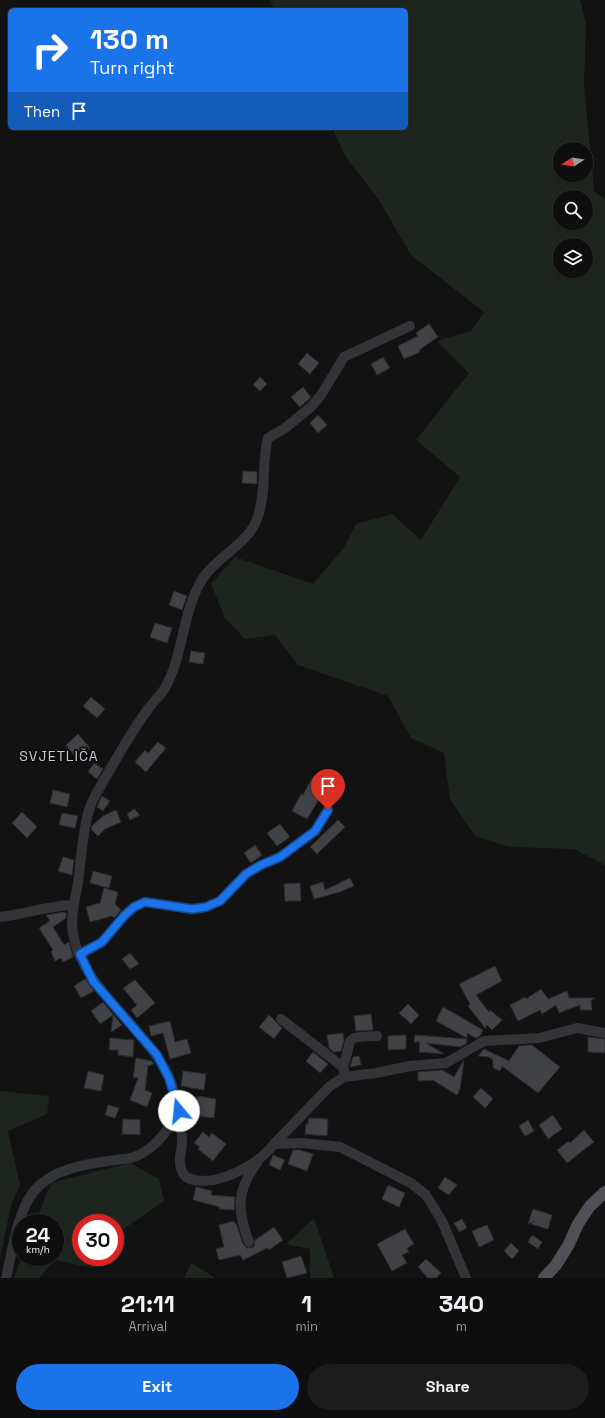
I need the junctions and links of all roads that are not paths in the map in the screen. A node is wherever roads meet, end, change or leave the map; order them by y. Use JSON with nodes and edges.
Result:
{"nodes":[{"id":1,"x":410,"y":326,"type":"dead end"},
{"id":2,"x":328,"y":810,"type":"dead end"},
{"id":3,"x":72,"y":905,"type":"junction"},
{"id":4,"x":0,"y":917,"type":"edge"},
{"id":5,"x":80,"y":954,"type":"junction"},
{"id":6,"x":281,"y":1019,"type":"dead end"},
{"id":7,"x":605,"y":1033,"type":"edge"},
{"id":8,"x":378,"y":1036,"type":"dead end"},
{"id":9,"x":344,"y":1072,"type":"junction"},
{"id":10,"x":179,"y":1111,"type":"junction"},
{"id":11,"x":274,"y":1144,"type":"junction"},
{"id":12,"x":259,"y":1160,"type":"junction"},
{"id":13,"x":605,"y":1192,"type":"edge"},
{"id":14,"x":249,"y":1242,"type":"dead end"},
{"id":15,"x":6,"y":1278,"type":"edge"},
{"id":16,"x":466,"y":1278,"type":"edge"},
{"id":17,"x":544,"y":1278,"type":"edge"}],
"edges":[{"from":1,"to":3,"type":"street"},
{"from":2,"to":5,"type":"street"},
{"from":3,"to":4,"type":"street"},
{"from":3,"to":5,"type":"street"},
{"from":5,"to":10,"type":"street"},
{"from":6,"to":9,"type":"street"},
{"from":7,"to":9,"type":"street"},
{"from":8,"to":9,"type":"street"},
{"from":9,"to":11,"type":"street"},
{"from":10,"to":12,"type":"street"},
{"from":10,"to":15,"type":"street"},
{"from":11,"to":12,"type":"street"},
{"from":11,"to":16,"type":"street"},
{"from":12,"to":14,"type":"street"},
{"from":13,"to":17,"type":"main road"}]}
